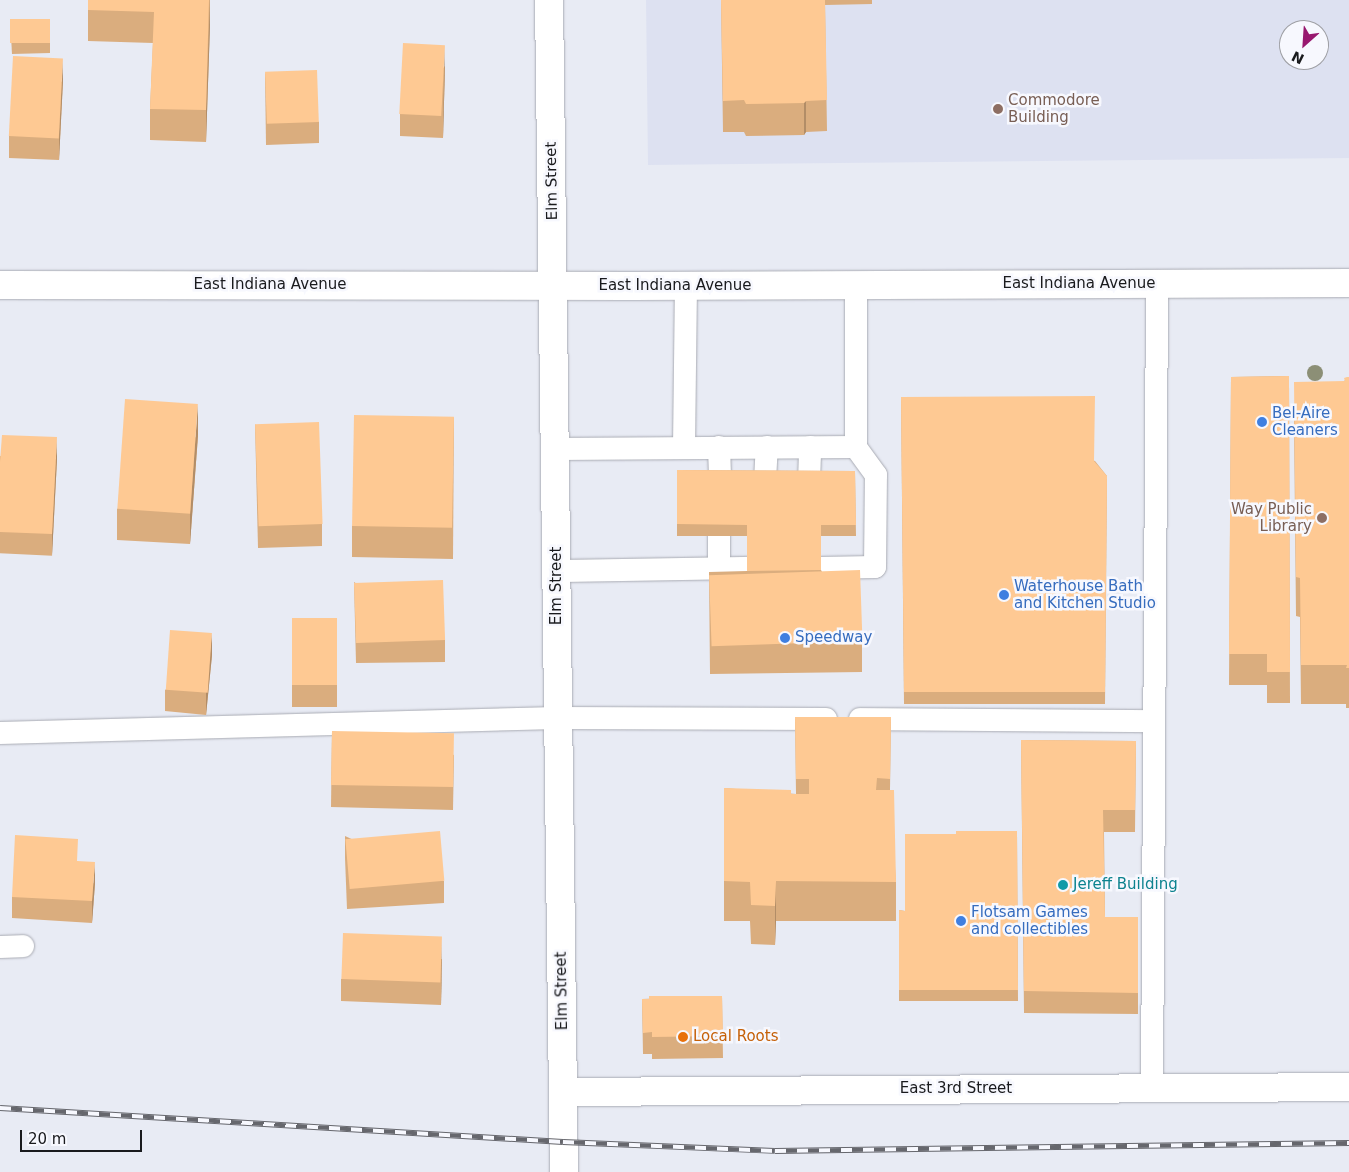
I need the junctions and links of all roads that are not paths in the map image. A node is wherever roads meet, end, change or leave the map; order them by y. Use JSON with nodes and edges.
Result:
{"nodes":[{"id":1,"x":549,"y":0,"type":"edge"},
{"id":2,"x":1349,"y":283,"type":"edge"},
{"id":3,"x":1157,"y":284,"type":"junction"},
{"id":4,"x":0,"y":285,"type":"edge"},
{"id":5,"x":553,"y":285,"type":"junction"},
{"id":6,"x":686,"y":286,"type":"junction"},
{"id":7,"x":856,"y":286,"type":"junction"},
{"id":8,"x":856,"y":446,"type":"junction"},
{"id":9,"x":684,"y":447,"type":"junction"},
{"id":10,"x":719,"y":447,"type":"junction"},
{"id":11,"x":767,"y":447,"type":"junction"},
{"id":12,"x":810,"y":447,"type":"junction"},
{"id":13,"x":556,"y":449,"type":"junction"},
{"id":14,"x":720,"y":481,"type":"edge"},
{"id":15,"x":765,"y":481,"type":"edge"},
{"id":16,"x":809,"y":482,"type":"edge"},
{"id":17,"x":719,"y":536,"type":"edge"},
{"id":18,"x":747,"y":568,"type":"edge"},
{"id":19,"x":822,"y":568,"type":"edge"},
{"id":20,"x":719,"y":569,"type":"junction"},
{"id":21,"x":558,"y":571,"type":"junction"},
{"id":22,"x":557,"y":718,"type":"junction"},
{"id":23,"x":1154,"y":721,"type":"junction"},
{"id":24,"x":0,"y":733,"type":"edge"},
{"id":25,"x":0,"y":946,"type":"edge"},
{"id":26,"x":23,"y":946,"type":"dead end"},
{"id":27,"x":1152,"y":1087,"type":"junction"},
{"id":28,"x":1349,"y":1087,"type":"edge"},
{"id":29,"x":563,"y":1092,"type":"junction"},
{"id":30,"x":564,"y":1172,"type":"edge"}],
"edges":[{"from":1,"to":5,"type":"street","name":"Elm Street"},
{"from":2,"to":3,"type":"street","name":"East Indiana Avenue"},
{"from":3,"to":7,"type":"street","name":"East Indiana Avenue"},
{"from":3,"to":23,"type":"lane"},
{"from":4,"to":5,"type":"street","name":"East Indiana Avenue"},
{"from":5,"to":6,"type":"street","name":"East Indiana Avenue"},
{"from":5,"to":13,"type":"street","name":"Elm Street"},
{"from":6,"to":7,"type":"street","name":"East Indiana Avenue"},
{"from":6,"to":9,"type":"lane"},
{"from":7,"to":8,"type":"lane"},
{"from":8,"to":12,"type":"lane"},
{"from":8,"to":19,"type":"lane"},
{"from":9,"to":10,"type":"lane"},
{"from":9,"to":13,"type":"lane"},
{"from":10,"to":11,"type":"lane"},
{"from":10,"to":14,"type":"lane"},
{"from":11,"to":12,"type":"lane"},
{"from":11,"to":15,"type":"lane"},
{"from":12,"to":16,"type":"lane"},
{"from":13,"to":21,"type":"street","name":"Elm Street"},
{"from":17,"to":20,"type":"lane"},
{"from":18,"to":20,"type":"lane"},
{"from":20,"to":21,"type":"lane"},
{"from":21,"to":22,"type":"street","name":"Elm Street"},
{"from":22,"to":23,"type":"lane"},
{"from":22,"to":24,"type":"lane"},
{"from":22,"to":29,"type":"street","name":"Elm Street"},
{"from":23,"to":27,"type":"lane"},
{"from":25,"to":26,"type":"lane"},
{"from":27,"to":28,"type":"street","name":"East 3rd Street"},
{"from":27,"to":29,"type":"street","name":"East 3rd Street"},
{"from":29,"to":30,"type":"street","name":"Elm Street"}]}
